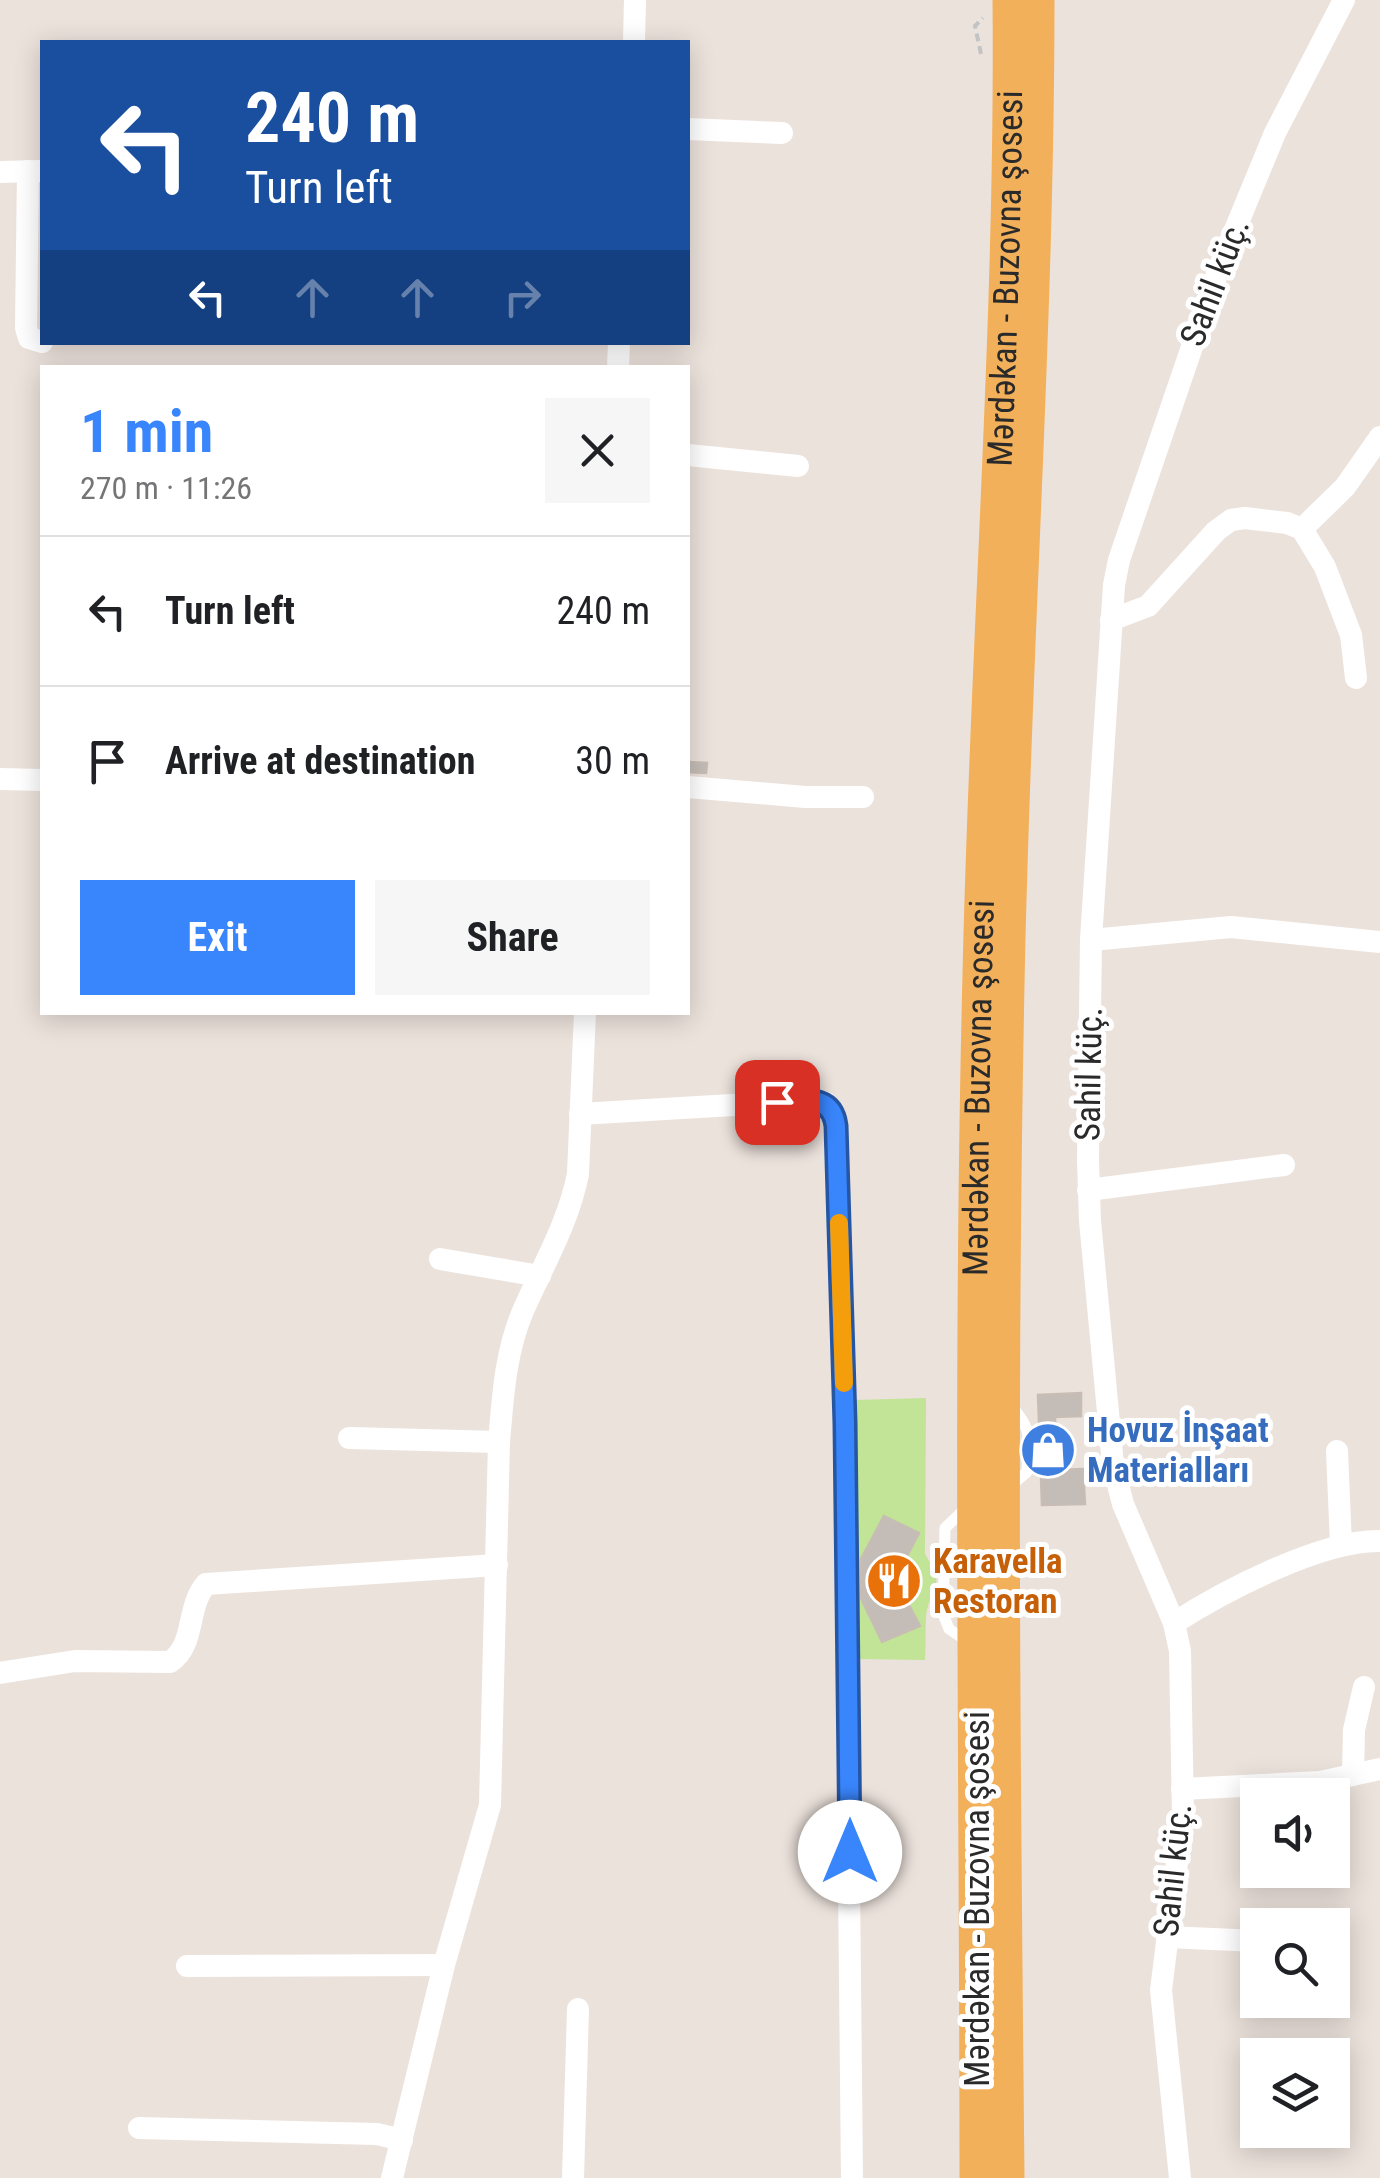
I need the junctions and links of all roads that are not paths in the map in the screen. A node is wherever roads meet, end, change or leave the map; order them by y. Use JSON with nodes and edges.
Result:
{"nodes":[{"id":1,"x":635,"y":0,"type":"edge"},
{"id":2,"x":1010,"y":0,"type":"edge"},
{"id":3,"x":1037,"y":0,"type":"edge"},
{"id":4,"x":1344,"y":0,"type":"edge"},
{"id":5,"x":634,"y":40,"type":"edge"},
{"id":6,"x":690,"y":129,"type":"edge"},
{"id":7,"x":782,"y":133,"type":"dead end"},
{"id":8,"x":35,"y":171,"type":"edge"},
{"id":9,"x":0,"y":172,"type":"edge"},
{"id":10,"x":40,"y":342,"type":"edge"},
{"id":11,"x":1380,"y":438,"type":"edge"},
{"id":12,"x":690,"y":455,"type":"edge"},
{"id":13,"x":798,"y":466,"type":"dead end"},
{"id":14,"x":1302,"y":528,"type":"junction"},
{"id":15,"x":1111,"y":620,"type":"junction"},
{"id":16,"x":1356,"y":678,"type":"dead end"},
{"id":17,"x":0,"y":779,"type":"edge"},
{"id":18,"x":40,"y":780,"type":"edge"},
{"id":19,"x":690,"y":787,"type":"edge"},
{"id":20,"x":862,"y":797,"type":"dead end"},
{"id":21,"x":1091,"y":940,"type":"junction"},
{"id":22,"x":1380,"y":942,"type":"edge"},
{"id":23,"x":586,"y":1015,"type":"edge"},
{"id":24,"x":580,"y":1114,"type":"junction"},
{"id":25,"x":1284,"y":1165,"type":"dead end"},
{"id":26,"x":1088,"y":1190,"type":"junction"},
{"id":27,"x":440,"y":1259,"type":"dead end"},
{"id":28,"x":540,"y":1276,"type":"junction"},
{"id":29,"x":350,"y":1438,"type":"dead end"},
{"id":30,"x":499,"y":1442,"type":"junction"},
{"id":31,"x":1337,"y":1451,"type":"dead end"},
{"id":32,"x":991,"y":1495,"type":"junction"},
{"id":33,"x":1380,"y":1541,"type":"edge"},
{"id":34,"x":1341,"y":1545,"type":"junction"},
{"id":35,"x":497,"y":1566,"type":"junction"},
{"id":36,"x":1174,"y":1623,"type":"junction"},
{"id":37,"x":0,"y":1673,"type":"edge"},
{"id":38,"x":1364,"y":1686,"type":"dead end"},
{"id":39,"x":1380,"y":1769,"type":"edge"},
{"id":40,"x":1353,"y":1775,"type":"junction"},
{"id":41,"x":1182,"y":1789,"type":"junction"},
{"id":42,"x":1167,"y":1937,"type":"junction"},
{"id":43,"x":1240,"y":1940,"type":"edge"},
{"id":44,"x":187,"y":1966,"type":"dead end"},
{"id":45,"x":444,"y":1966,"type":"junction"},
{"id":46,"x":578,"y":2009,"type":"dead end"},
{"id":47,"x":139,"y":2128,"type":"dead end"},
{"id":48,"x":402,"y":2140,"type":"junction"},
{"id":49,"x":392,"y":2178,"type":"edge"},
{"id":50,"x":573,"y":2178,"type":"edge"},
{"id":51,"x":852,"y":2178,"type":"edge"},
{"id":52,"x":978,"y":2178,"type":"edge"},
{"id":53,"x":1008,"y":2178,"type":"edge"},
{"id":54,"x":1180,"y":2178,"type":"edge"}],
"edges":[{"from":1,"to":5,"type":"street"},
{"from":2,"to":32,"type":"main road","name":"Mərdəkan - Buzovna şosesi"},
{"from":3,"to":32,"type":"main road","name":"Mərdəkan - Buzovna şosesi"},
{"from":4,"to":15,"type":"street","name":"Sahil küç."},
{"from":6,"to":7,"type":"street"},
{"from":8,"to":9,"type":"street"},
{"from":8,"to":10,"type":"street"},
{"from":11,"to":14,"type":"street"},
{"from":12,"to":13,"type":"street"},
{"from":14,"to":15,"type":"street"},
{"from":14,"to":16,"type":"street"},
{"from":15,"to":21,"type":"street","name":"Sahil küç."},
{"from":17,"to":18,"type":"street"},
{"from":19,"to":20,"type":"street"},
{"from":21,"to":22,"type":"street"},
{"from":21,"to":26,"type":"street","name":"Sahil küç."},
{"from":23,"to":24,"type":"street"},
{"from":24,"to":28,"type":"street"},
{"from":24,"to":51,"type":"street"},
{"from":25,"to":26,"type":"street"},
{"from":26,"to":36,"type":"street","name":"Sahil küç."},
{"from":27,"to":28,"type":"street"},
{"from":28,"to":30,"type":"street"},
{"from":29,"to":30,"type":"street"},
{"from":30,"to":35,"type":"street"},
{"from":31,"to":34,"type":"street"},
{"from":32,"to":52,"type":"main road","name":"Mərdəkan - Buzovna şosesi"},
{"from":32,"to":53,"type":"main road","name":"Mərdəkan - Buzovna şosesi"},
{"from":33,"to":34,"type":"street"},
{"from":34,"to":36,"type":"street"},
{"from":35,"to":37,"type":"street"},
{"from":35,"to":45,"type":"street"},
{"from":36,"to":41,"type":"street","name":"Sahil küç."},
{"from":38,"to":40,"type":"street"},
{"from":39,"to":40,"type":"street"},
{"from":40,"to":41,"type":"street"},
{"from":41,"to":42,"type":"street","name":"Sahil küç."},
{"from":42,"to":43,"type":"street"},
{"from":42,"to":54,"type":"street","name":"Sahil küç."},
{"from":44,"to":45,"type":"street"},
{"from":45,"to":48,"type":"street"},
{"from":46,"to":50,"type":"street"},
{"from":47,"to":48,"type":"street"},
{"from":48,"to":49,"type":"street"}]}
